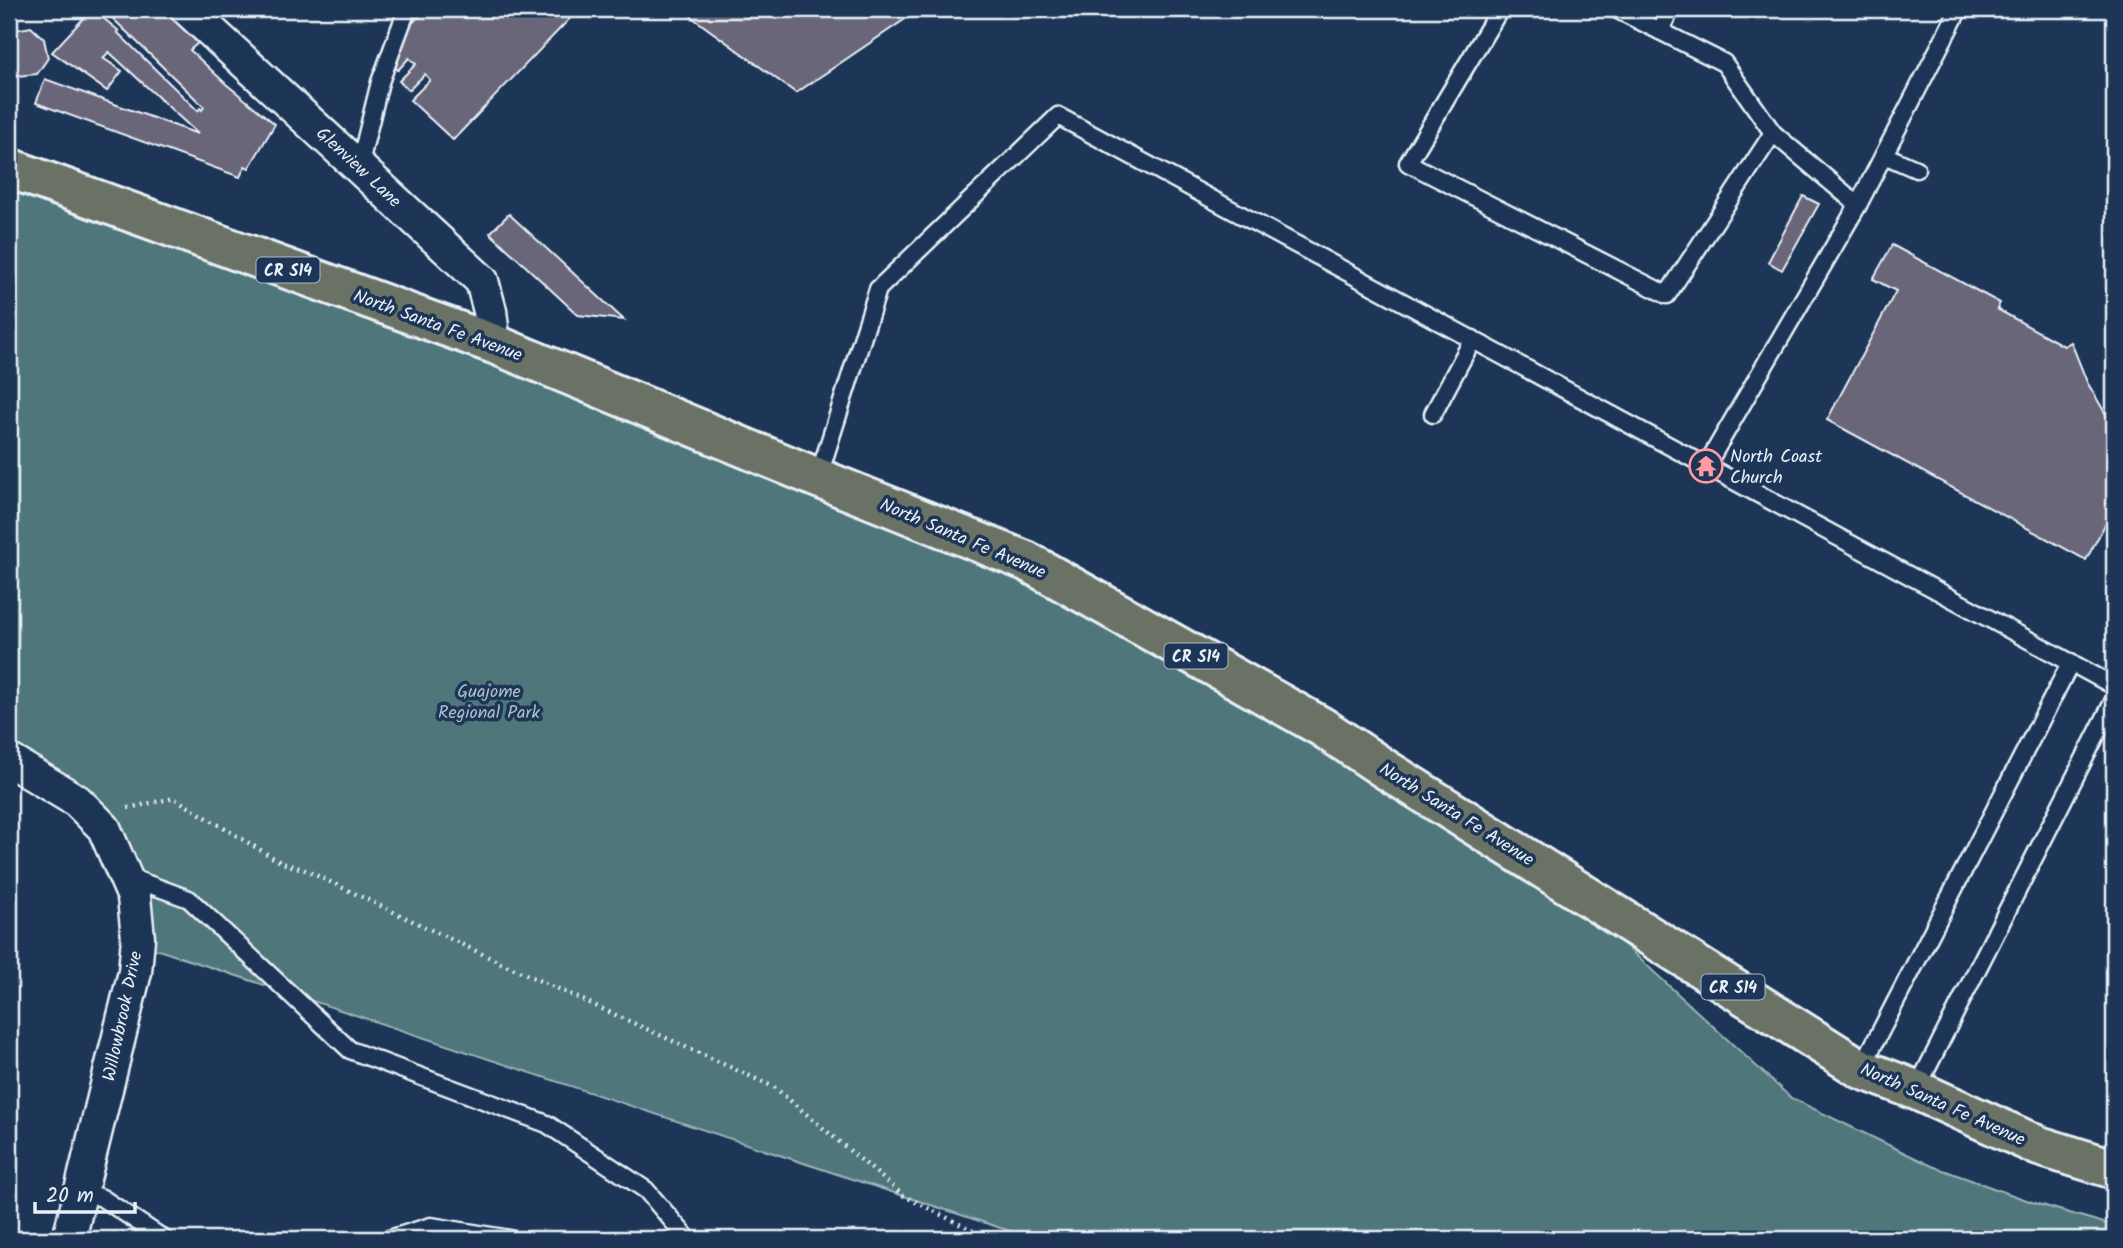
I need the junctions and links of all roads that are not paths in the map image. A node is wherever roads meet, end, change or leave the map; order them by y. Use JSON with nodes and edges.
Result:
{"nodes":[{"id":1,"x":187,"y":9,"type":"edge"},
{"id":2,"x":409,"y":9,"type":"edge"},
{"id":3,"x":1500,"y":9,"type":"edge"},
{"id":4,"x":1616,"y":9,"type":"edge"},
{"id":5,"x":1671,"y":9,"type":"edge"},
{"id":6,"x":1959,"y":9,"type":"edge"},
{"id":7,"x":1660,"y":31,"type":"junction"},
{"id":8,"x":1773,"y":133,"type":"junction"},
{"id":9,"x":1884,"y":155,"type":"junction"},
{"id":10,"x":359,"y":167,"type":"junction"},
{"id":11,"x":9,"y":168,"type":"edge"},
{"id":12,"x":1916,"y":169,"type":"dead end"},
{"id":13,"x":1858,"y":205,"type":"junction"},
{"id":14,"x":1473,"y":339,"type":"junction"},
{"id":15,"x":494,"y":344,"type":"junction"},
{"id":16,"x":1433,"y":414,"type":"dead end"},
{"id":17,"x":1706,"y":466,"type":"junction"},
{"id":18,"x":818,"y":478,"type":"junction"},
{"id":19,"x":2071,"y":662,"type":"junction"},
{"id":20,"x":2114,"y":686,"type":"edge"},
{"id":21,"x":2114,"y":700,"type":"edge"},
{"id":22,"x":9,"y":760,"type":"edge"},
{"id":23,"x":125,"y":876,"type":"junction"},
{"id":24,"x":1861,"y":1069,"type":"junction"},
{"id":25,"x":1916,"y":1090,"type":"junction"},
{"id":26,"x":2114,"y":1169,"type":"edge"},
{"id":27,"x":81,"y":1190,"type":"junction"},
{"id":28,"x":69,"y":1239,"type":"edge"},
{"id":29,"x":164,"y":1239,"type":"edge"},
{"id":30,"x":389,"y":1239,"type":"edge"},
{"id":31,"x":510,"y":1239,"type":"edge"},
{"id":32,"x":688,"y":1239,"type":"edge"}],
"edges":[{"from":1,"to":10,"type":"street","name":"Glenview Lane"},
{"from":2,"to":10,"type":"lane"},
{"from":3,"to":8,"type":"lane"},
{"from":4,"to":7,"type":"lane"},
{"from":5,"to":7,"type":"lane"},
{"from":6,"to":9,"type":"lane"},
{"from":7,"to":8,"type":"lane"},
{"from":8,"to":13,"type":"lane"},
{"from":9,"to":12,"type":"lane"},
{"from":9,"to":13,"type":"lane"},
{"from":10,"to":15,"type":"street","name":"Glenview Lane"},
{"from":11,"to":15,"type":"main road","name":"North Santa Fe Avenue","number":"CR S14"},
{"from":13,"to":17,"type":"lane"},
{"from":14,"to":16,"type":"lane"},
{"from":14,"to":17,"type":"lane"},
{"from":14,"to":18,"type":"lane"},
{"from":15,"to":18,"type":"main road","name":"North Santa Fe Avenue","number":"CR S14"},
{"from":17,"to":19,"type":"lane"},
{"from":18,"to":24,"type":"main road","name":"North Santa Fe Avenue","number":"CR S14"},
{"from":19,"to":20,"type":"lane"},
{"from":19,"to":24,"type":"lane"},
{"from":21,"to":25,"type":"lane"},
{"from":22,"to":23,"type":"street","name":"Willowbrook Drive"},
{"from":23,"to":27,"type":"street","name":"Willowbrook Drive"},
{"from":23,"to":32,"type":"lane"},
{"from":24,"to":25,"type":"main road","name":"North Santa Fe Avenue","number":"CR S14"},
{"from":25,"to":26,"type":"main road","name":"North Santa Fe Avenue","number":"CR S14"},
{"from":27,"to":28,"type":"street","name":"Willowbrook Drive"},
{"from":27,"to":29,"type":"lane"},
{"from":30,"to":31,"type":"lane"}]}
